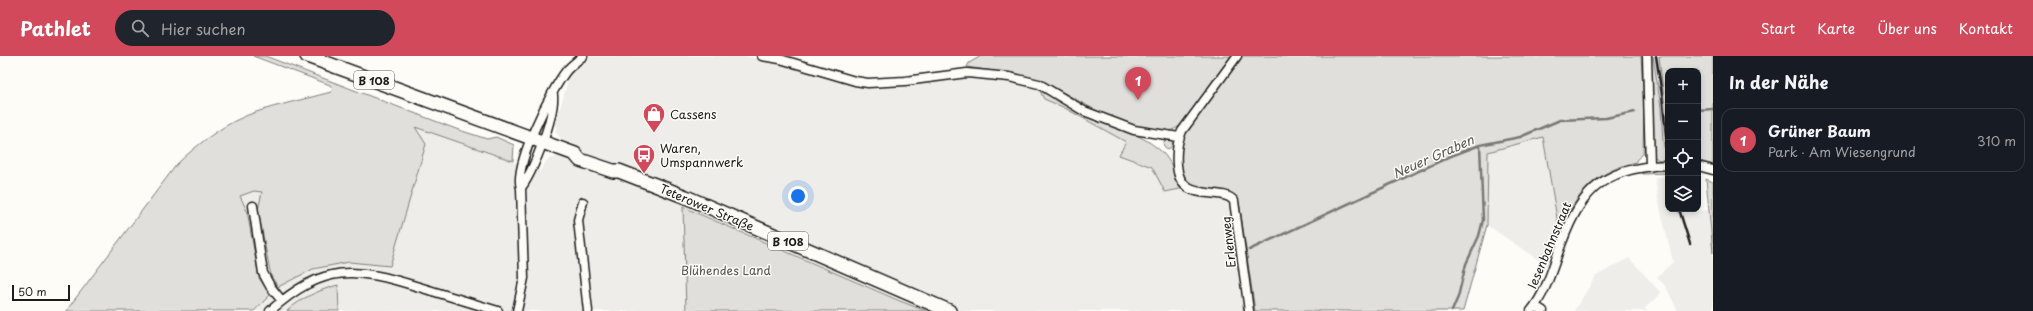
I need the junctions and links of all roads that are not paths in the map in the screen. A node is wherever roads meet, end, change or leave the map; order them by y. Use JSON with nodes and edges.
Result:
{"nodes":[{"id":1,"x":307,"y":56,"type":"edge"},
{"id":2,"x":583,"y":56,"type":"edge"},
{"id":3,"x":762,"y":56,"type":"edge"},
{"id":4,"x":1236,"y":56,"type":"edge"},
{"id":5,"x":1648,"y":56,"type":"edge"},
{"id":6,"x":1179,"y":137,"type":"junction"},
{"id":7,"x":534,"y":139,"type":"junction"},
{"id":8,"x":1665,"y":164,"type":"edge"},
{"id":9,"x":1650,"y":166,"type":"junction"},
{"id":10,"x":1701,"y":167,"type":"edge"},
{"id":11,"x":1713,"y":170,"type":"edge"},
{"id":12,"x":583,"y":202,"type":"dead end"},
{"id":13,"x":253,"y":206,"type":"dead end"},
{"id":14,"x":282,"y":300,"type":"junction"},
{"id":15,"x":1533,"y":308,"type":"edge"},
{"id":16,"x":270,"y":311,"type":"edge"},
{"id":17,"x":498,"y":311,"type":"edge"},
{"id":18,"x":517,"y":311,"type":"edge"},
{"id":19,"x":588,"y":311,"type":"edge"},
{"id":20,"x":948,"y":311,"type":"edge"},
{"id":21,"x":1249,"y":311,"type":"edge"},
{"id":22,"x":1543,"y":311,"type":"edge"}],
"edges":[{"from":1,"to":7,"type":"main road","number":"B 108"},
{"from":2,"to":7,"type":"street"},
{"from":3,"to":6,"type":"street"},
{"from":4,"to":6,"type":"street"},
{"from":5,"to":9,"type":"street"},
{"from":6,"to":21,"type":"street","name":"Erlenweg"},
{"from":7,"to":18,"type":"street"},
{"from":7,"to":20,"type":"main road","name":"Teterower Straße","number":"B 108"},
{"from":8,"to":9,"type":"street","name":"Iesenbahnstraat"},
{"from":9,"to":15,"type":"street","name":"Iesenbahnstraat"},
{"from":10,"to":11,"type":"street"},
{"from":12,"to":19,"type":"street"},
{"from":13,"to":14,"type":"street"},
{"from":14,"to":16,"type":"street"},
{"from":14,"to":17,"type":"street"},
{"from":15,"to":22,"type":"street","name":"Iesenbahnstraat"}]}
